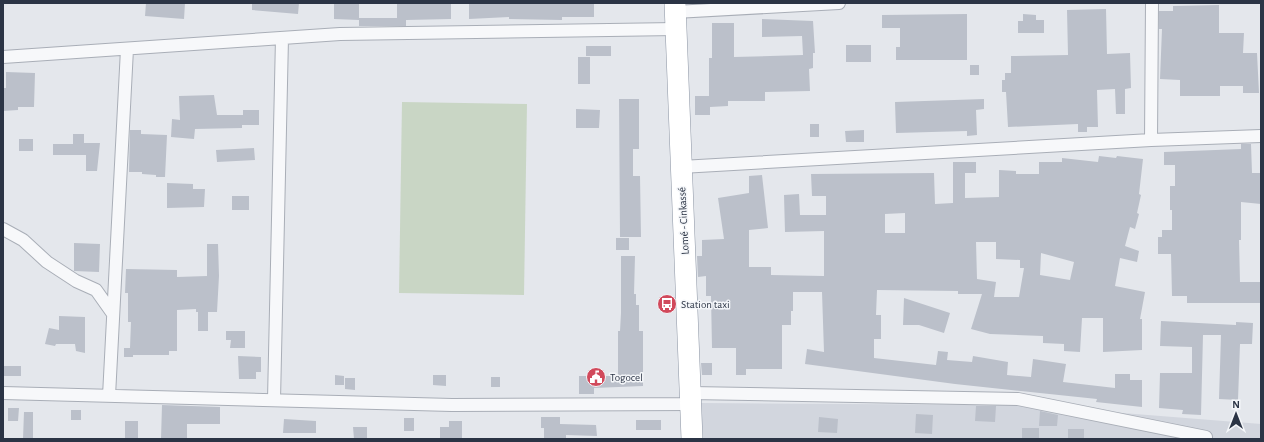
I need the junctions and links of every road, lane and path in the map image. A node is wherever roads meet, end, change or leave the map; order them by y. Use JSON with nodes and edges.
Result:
{"nodes":[{"id":1,"x":839,"y":3,"type":"edge"},
{"id":2,"x":1152,"y":3,"type":"edge"},
{"id":3,"x":675,"y":15,"type":"edge"},
{"id":4,"x":282,"y":38,"type":"junction"},
{"id":5,"x":127,"y":49,"type":"junction"},
{"id":6,"x":3,"y":58,"type":"edge"},
{"id":7,"x":1261,"y":136,"type":"edge"},
{"id":8,"x":1151,"y":140,"type":"junction"},
{"id":9,"x":681,"y":167,"type":"junction"},
{"id":10,"x":3,"y":229,"type":"edge"},
{"id":11,"x":114,"y":314,"type":"junction"},
{"id":12,"x":3,"y":393,"type":"edge"},
{"id":13,"x":109,"y":396,"type":"junction"},
{"id":14,"x":691,"y":399,"type":"junction"},
{"id":15,"x":274,"y":400,"type":"junction"},
{"id":16,"x":1206,"y":437,"type":"dead end"},
{"id":17,"x":692,"y":439,"type":"edge"}],
"edges":[{"from":1,"to":3,"type":"street"},
{"from":2,"to":8,"type":"street"},
{"from":3,"to":4,"type":"street"},
{"from":3,"to":9,"type":"highway","name":"Lomé - Cinkassé"},
{"from":4,"to":5,"type":"street"},
{"from":4,"to":15,"type":"street"},
{"from":5,"to":6,"type":"street"},
{"from":5,"to":11,"type":"street"},
{"from":7,"to":8,"type":"street"},
{"from":8,"to":9,"type":"street"},
{"from":9,"to":14,"type":"highway","name":"Lomé - Cinkassé"},
{"from":10,"to":11,"type":"street"},
{"from":11,"to":13,"type":"street"},
{"from":12,"to":13,"type":"street"},
{"from":13,"to":15,"type":"street"},
{"from":14,"to":15,"type":"street"},
{"from":14,"to":16,"type":"street"},
{"from":14,"to":17,"type":"highway","name":"Lomé - Cinkassé"}]}
